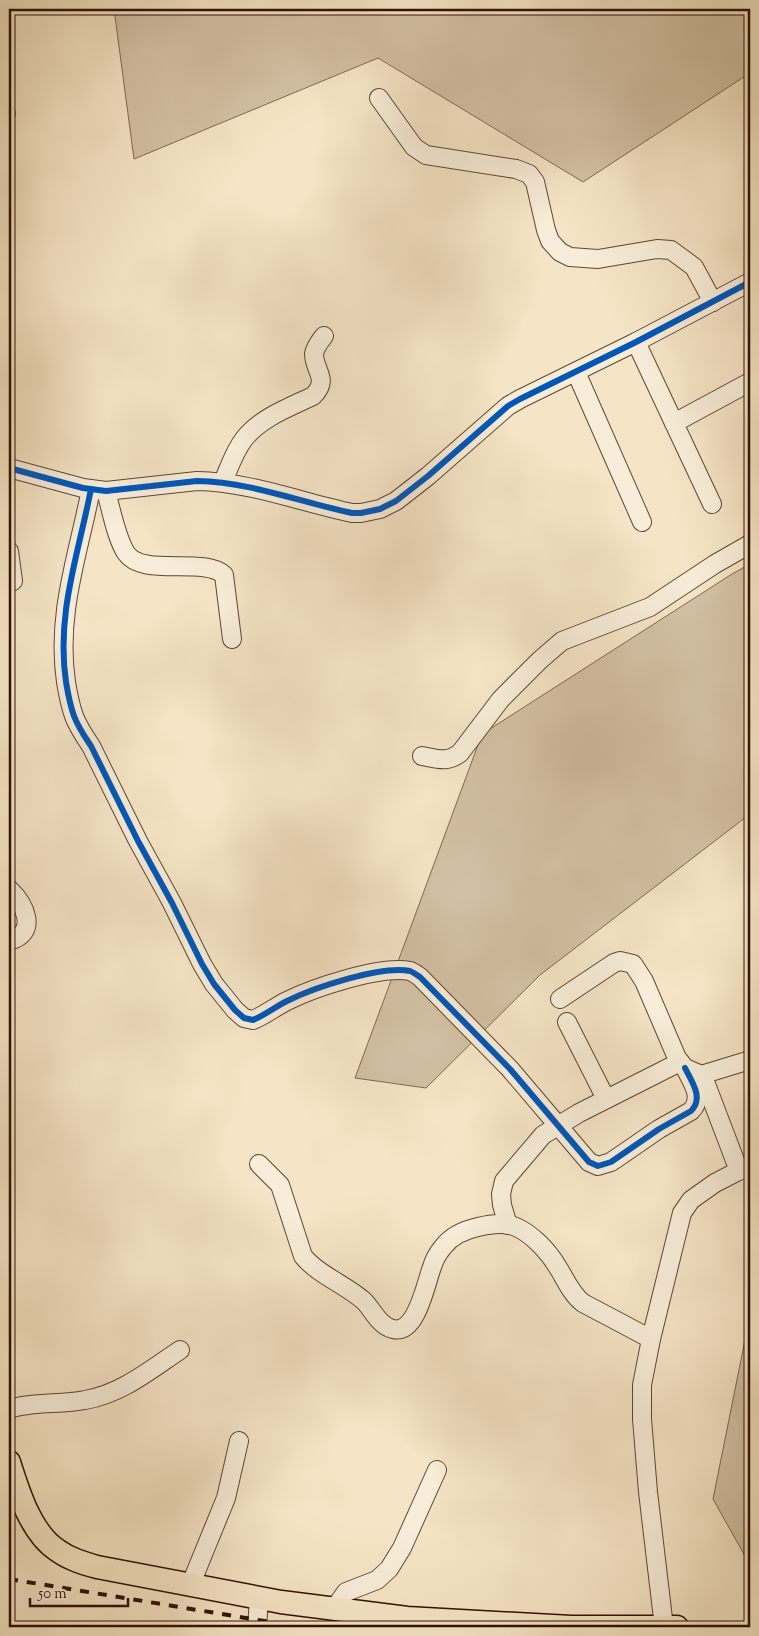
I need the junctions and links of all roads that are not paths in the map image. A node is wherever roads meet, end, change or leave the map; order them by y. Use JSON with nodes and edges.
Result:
{"nodes":[{"id":1,"x":379,"y":98,"type":"dead end"},
{"id":2,"x":750,"y":282,"type":"edge"},
{"id":3,"x":713,"y":302,"type":"junction"},
{"id":4,"x":324,"y":336,"type":"dead end"},
{"id":5,"x":636,"y":342,"type":"junction"},
{"id":6,"x":576,"y":372,"type":"junction"},
{"id":7,"x":750,"y":382,"type":"edge"},
{"id":8,"x":674,"y":422,"type":"junction"},
{"id":9,"x":9,"y":468,"type":"edge"},
{"id":10,"x":223,"y":482,"type":"junction"},
{"id":11,"x":99,"y":490,"type":"junction"},
{"id":12,"x":712,"y":504,"type":"dead end"},
{"id":13,"x":642,"y":522,"type":"dead end"},
{"id":14,"x":750,"y":544,"type":"edge"},
{"id":15,"x":9,"y":551,"type":"edge"},
{"id":16,"x":13,"y":581,"type":"dead end"},
{"id":17,"x":232,"y":639,"type":"dead end"},
{"id":18,"x":422,"y":756,"type":"dead end"},
{"id":19,"x":9,"y":889,"type":"edge"},
{"id":20,"x":9,"y":941,"type":"edge"},
{"id":21,"x":560,"y":999,"type":"dead end"},
{"id":22,"x":567,"y":1022,"type":"dead end"},
{"id":23,"x":750,"y":1060,"type":"edge"},
{"id":24,"x":683,"y":1065,"type":"junction"},
{"id":25,"x":702,"y":1075,"type":"junction"},
{"id":26,"x":606,"y":1099,"type":"junction"},
{"id":27,"x":559,"y":1124,"type":"junction"},
{"id":28,"x":259,"y":1164,"type":"dead end"},
{"id":29,"x":745,"y":1168,"type":"edge"},
{"id":30,"x":508,"y":1225,"type":"junction"},
{"id":31,"x":651,"y":1340,"type":"junction"},
{"id":32,"x":180,"y":1350,"type":"dead end"},
{"id":33,"x":9,"y":1409,"type":"edge"},
{"id":34,"x":239,"y":1441,"type":"dead end"},
{"id":35,"x":9,"y":1462,"type":"edge"},
{"id":36,"x":437,"y":1470,"type":"dead end"},
{"id":37,"x":190,"y":1586,"type":"junction"},
{"id":38,"x":259,"y":1599,"type":"junction"},
{"id":39,"x":334,"y":1609,"type":"junction"},
{"id":40,"x":656,"y":1626,"type":"edge"},
{"id":41,"x":257,"y":1627,"type":"edge"},
{"id":42,"x":571,"y":1627,"type":"edge"},
{"id":43,"x":677,"y":1627,"type":"edge"}],
"edges":[{"from":1,"to":3,"type":"street"},
{"from":2,"to":3,"type":"street"},
{"from":3,"to":5,"type":"street"},
{"from":4,"to":10,"type":"street"},
{"from":5,"to":6,"type":"street"},
{"from":5,"to":8,"type":"street"},
{"from":6,"to":10,"type":"street"},
{"from":6,"to":13,"type":"street"},
{"from":7,"to":8,"type":"street"},
{"from":8,"to":12,"type":"street"},
{"from":9,"to":11,"type":"street"},
{"from":10,"to":11,"type":"street"},
{"from":11,"to":17,"type":"street"},
{"from":11,"to":27,"type":"street"},
{"from":14,"to":18,"type":"street"},
{"from":15,"to":16,"type":"street"},
{"from":19,"to":20,"type":"street"},
{"from":21,"to":24,"type":"street"},
{"from":22,"to":26,"type":"street"},
{"from":23,"to":25,"type":"street"},
{"from":24,"to":25,"type":"street"},
{"from":24,"to":26,"type":"street"},
{"from":24,"to":27,"type":"street"},
{"from":25,"to":29,"type":"street"},
{"from":26,"to":27,"type":"street"},
{"from":27,"to":30,"type":"street"},
{"from":28,"to":30,"type":"street"},
{"from":29,"to":31,"type":"street"},
{"from":30,"to":31,"type":"street"},
{"from":31,"to":40,"type":"street"},
{"from":32,"to":33,"type":"street"},
{"from":34,"to":37,"type":"street"},
{"from":35,"to":37,"type":"main road"},
{"from":36,"to":39,"type":"street"},
{"from":37,"to":38,"type":"main road"},
{"from":38,"to":39,"type":"main road"},
{"from":38,"to":41,"type":"street"},
{"from":39,"to":42,"type":"main road"},
{"from":40,"to":42,"type":"main road"},
{"from":40,"to":43,"type":"main road"}]}
